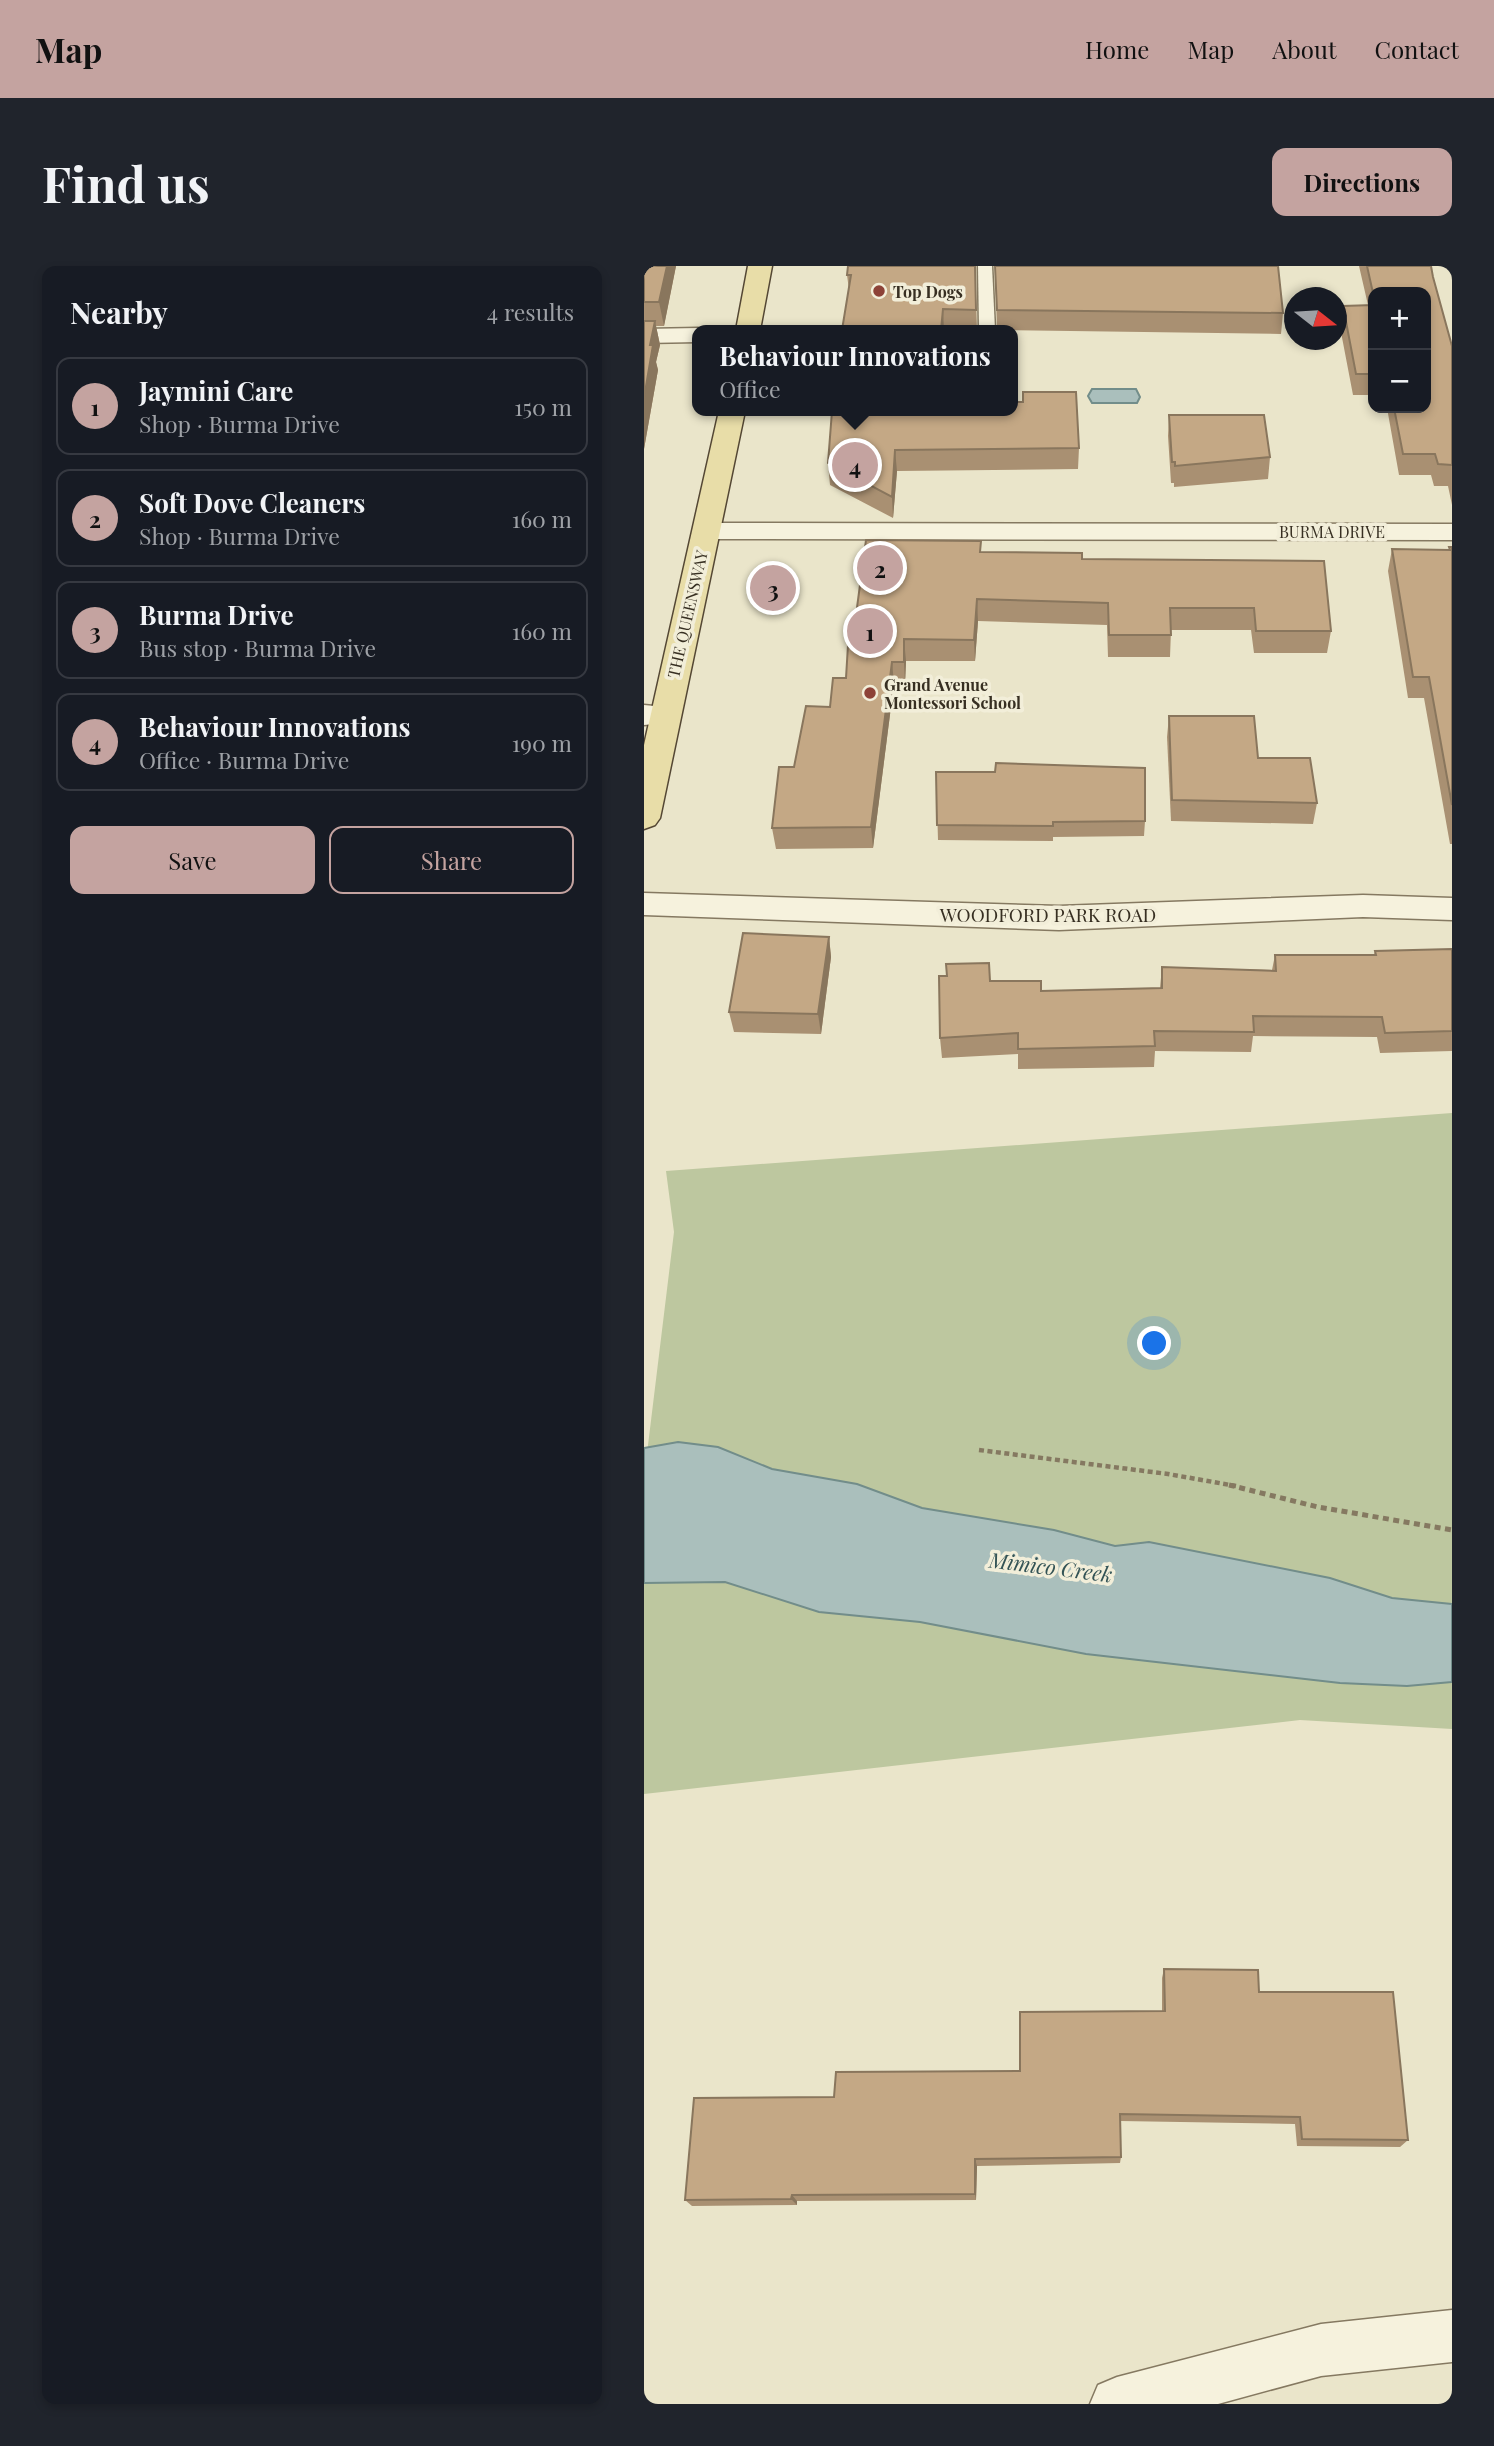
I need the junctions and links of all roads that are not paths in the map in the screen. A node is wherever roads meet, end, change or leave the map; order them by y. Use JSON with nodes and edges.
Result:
{"nodes":[{"id":1,"x":760,"y":266,"type":"edge"},
{"id":2,"x":985,"y":266,"type":"edge"},
{"id":3,"x":749,"y":325,"type":"edge"},
{"id":4,"x":988,"y":325,"type":"edge"},
{"id":5,"x":692,"y":335,"type":"edge"},
{"id":6,"x":644,"y":336,"type":"edge"},
{"id":7,"x":731,"y":416,"type":"edge"},
{"id":8,"x":708,"y":531,"type":"junction"},
{"id":9,"x":1452,"y":531,"type":"edge"},
{"id":10,"x":654,"y":715,"type":"edge"},
{"id":11,"x":644,"y":818,"type":"edge"},
{"id":12,"x":644,"y":904,"type":"edge"},
{"id":13,"x":1452,"y":909,"type":"edge"},
{"id":14,"x":1452,"y":2336,"type":"edge"},
{"id":15,"x":1117,"y":2404,"type":"edge"}],
"edges":[{"from":1,"to":3,"type":"main road"},
{"from":2,"to":4,"type":"lane"},
{"from":5,"to":6,"type":"street"},
{"from":7,"to":8,"type":"main road","name":"THE QUEENSWAY"},
{"from":8,"to":9,"type":"street","name":"BURMA DRIVE"},
{"from":8,"to":10,"type":"main road","name":"THE QUEENSWAY"},
{"from":10,"to":11,"type":"main road","name":"THE QUEENSWAY"},
{"from":12,"to":13,"type":"street","name":"WOODFORD PARK ROAD"},
{"from":14,"to":15,"type":"street"}]}
